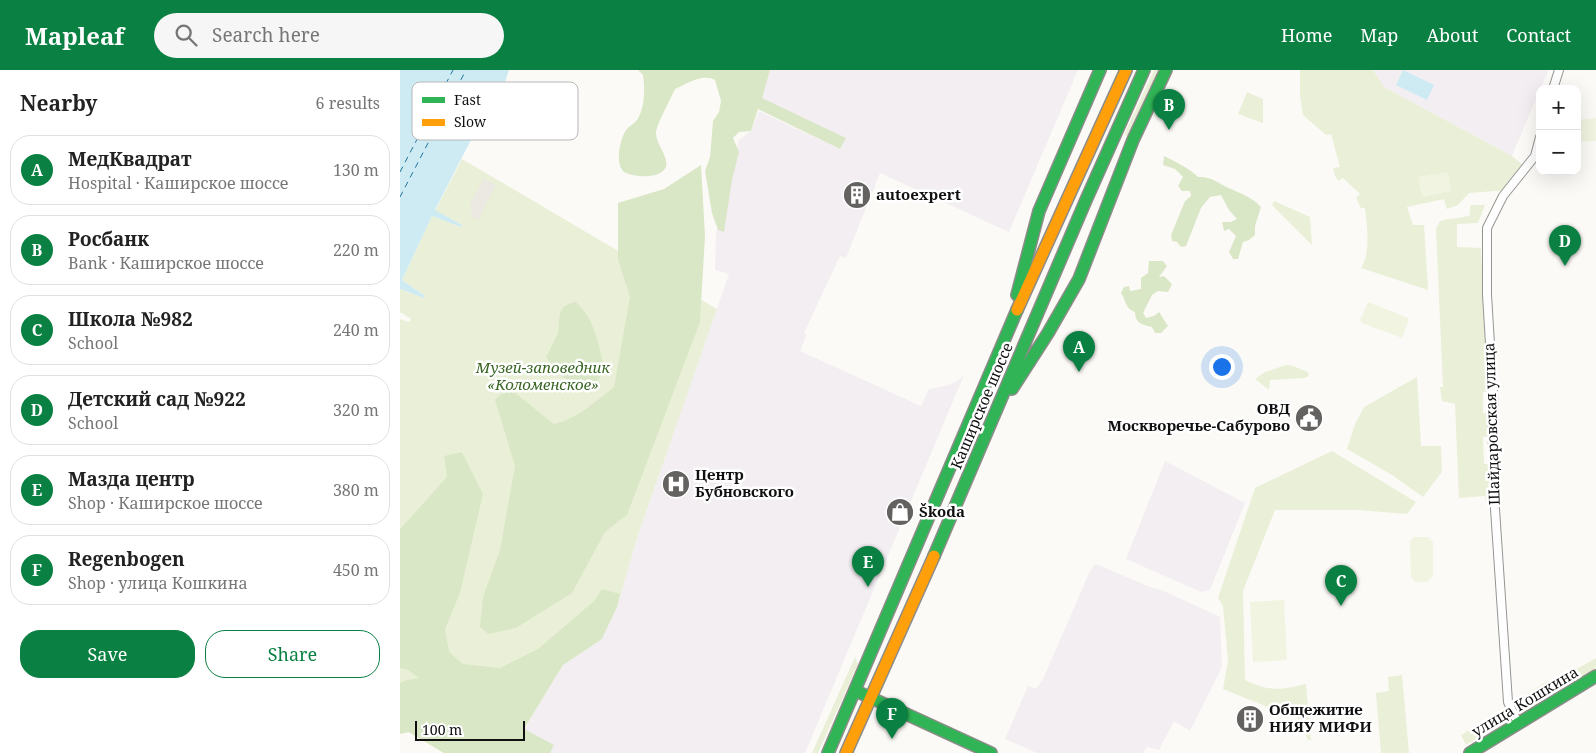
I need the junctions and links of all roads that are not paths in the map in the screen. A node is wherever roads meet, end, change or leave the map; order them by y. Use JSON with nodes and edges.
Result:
{"nodes":[{"id":1,"x":1126,"y":70,"type":"edge"},
{"id":2,"x":1144,"y":70,"type":"edge"},
{"id":3,"x":1166,"y":70,"type":"edge"},
{"id":4,"x":1559,"y":70,"type":"edge"},
{"id":5,"x":1098,"y":75,"type":"edge"},
{"id":6,"x":1554,"y":85,"type":"edge"},
{"id":7,"x":1536,"y":152,"type":"edge"},
{"id":8,"x":1010,"y":327,"type":"junction"},
{"id":9,"x":992,"y":421,"type":"junction"},
{"id":10,"x":1596,"y":676,"type":"edge"},
{"id":11,"x":856,"y":691,"type":"junction"},
{"id":12,"x":872,"y":698,"type":"junction"},
{"id":13,"x":1518,"y":723,"type":"junction"},
{"id":14,"x":828,"y":753,"type":"edge"},
{"id":15,"x":846,"y":753,"type":"edge"},
{"id":16,"x":992,"y":753,"type":"edge"},
{"id":17,"x":1470,"y":753,"type":"edge"}],
"edges":[{"from":1,"to":8,"type":"main road","name":"Каширское шоссе"},
{"from":2,"to":9,"type":"main road","name":"Каширское шоссе"},
{"from":3,"to":9,"type":"main road"},
{"from":4,"to":6,"type":"street"},
{"from":5,"to":8,"type":"main road"},
{"from":7,"to":13,"type":"street","name":"Шайдаровская улица"},
{"from":8,"to":11,"type":"main road","name":"Каширское шоссе"},
{"from":9,"to":12,"type":"main road","name":"Каширское шоссе"},
{"from":10,"to":13,"type":"main road","name":"улица Кошкина"},
{"from":11,"to":12,"type":"main road"},
{"from":11,"to":14,"type":"main road","name":"Каширское шоссе"},
{"from":12,"to":15,"type":"main road","name":"Каширское шоссе"},
{"from":12,"to":16,"type":"main road"},
{"from":13,"to":17,"type":"main road","name":"улица Кошкина"}]}
